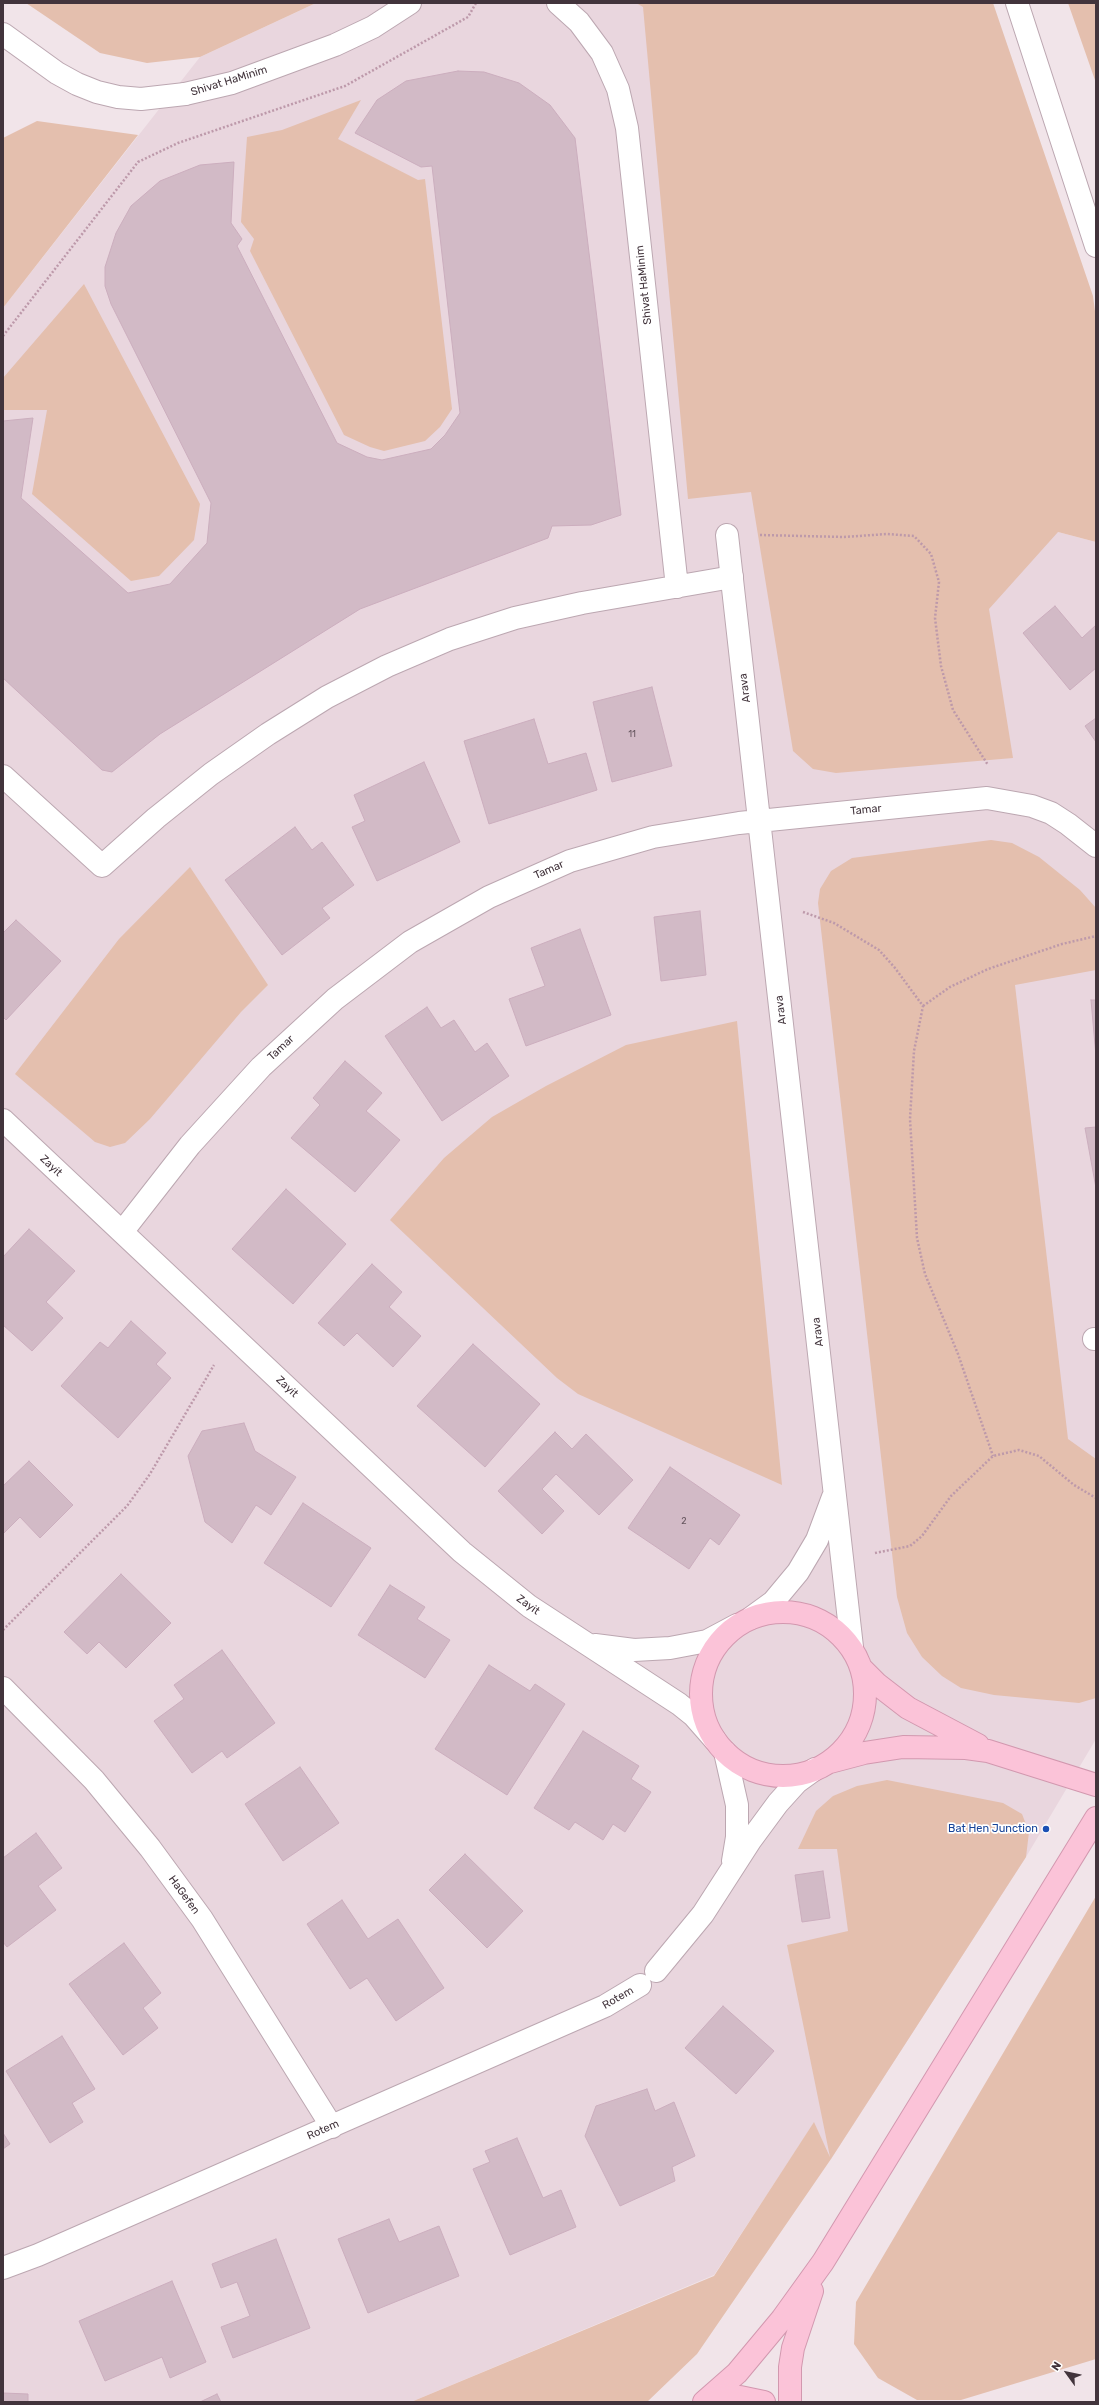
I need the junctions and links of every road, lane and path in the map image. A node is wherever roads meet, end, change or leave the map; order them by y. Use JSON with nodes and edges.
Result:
{"nodes":[{"id":1,"x":410,"y":3,"type":"edge"},
{"id":2,"x":476,"y":3,"type":"edge"},
{"id":3,"x":558,"y":3,"type":"edge"},
{"id":4,"x":1017,"y":3,"type":"edge"},
{"id":5,"x":3,"y":34,"type":"edge"},
{"id":6,"x":1096,"y":246,"type":"edge"},
{"id":7,"x":3,"y":336,"type":"edge"},
{"id":8,"x":727,"y":535,"type":"joint"},
{"id":9,"x":732,"y":577,"type":"junction"},
{"id":10,"x":677,"y":587,"type":"junction"},
{"id":11,"x":3,"y":776,"type":"edge"},
{"id":12,"x":1010,"y":801,"type":"junction"},
{"id":13,"x":760,"y":821,"type":"junction"},
{"id":14,"x":1096,"y":846,"type":"edge"},
{"id":15,"x":769,"y":899,"type":"junction"},
{"id":16,"x":1096,"y":936,"type":"edge"},
{"id":17,"x":923,"y":1006,"type":"junction"},
{"id":18,"x":3,"y":1120,"type":"edge"},
{"id":19,"x":122,"y":1232,"type":"junction"},
{"id":20,"x":232,"y":1335,"type":"junction"},
{"id":21,"x":993,"y":1456,"type":"junction"},
{"id":22,"x":836,"y":1486,"type":"junction"},
{"id":23,"x":1096,"y":1498,"type":"edge"},
{"id":24,"x":843,"y":1556,"type":"junction"},
{"id":25,"x":744,"y":1621,"type":"junction"},
{"id":26,"x":3,"y":1630,"type":"edge"},
{"id":27,"x":583,"y":1641,"type":"junction"},
{"id":28,"x":852,"y":1647,"type":"junction"},
{"id":29,"x":862,"y":1668,"type":"junction"},
{"id":30,"x":3,"y":1688,"type":"edge"},
{"id":31,"x":720,"y":1746,"type":"junction"},
{"id":32,"x":988,"y":1751,"type":"junction"},
{"id":33,"x":823,"y":1766,"type":"junction"},
{"id":34,"x":1096,"y":1785,"type":"edge"},
{"id":35,"x":1096,"y":1818,"type":"edge"},
{"id":36,"x":732,"y":1868,"type":"junction"},
{"id":37,"x":656,"y":1971,"type":"dead end"},
{"id":38,"x":640,"y":1986,"type":"dead end"},
{"id":39,"x":332,"y":2127,"type":"junction"},
{"id":40,"x":823,"y":2262,"type":"junction"},
{"id":41,"x":3,"y":2268,"type":"edge"},
{"id":42,"x":704,"y":2402,"type":"edge"},
{"id":43,"x":708,"y":2402,"type":"edge"},
{"id":44,"x":764,"y":2402,"type":"edge"},
{"id":45,"x":790,"y":2402,"type":"edge"}],
"edges":[{"from":1,"to":5,"type":"street","name":"Shivat HaMinim"},
{"from":2,"to":7,"type":"path"},
{"from":3,"to":10,"type":"street","name":"Shivat HaMinim"},
{"from":4,"to":6,"type":"street"},
{"from":8,"to":9,"type":"street","name":"Arava"},
{"from":8,"to":12,"type":"path"},
{"from":9,"to":10,"type":"street"},
{"from":9,"to":13,"type":"street","name":"Arava"},
{"from":10,"to":11,"type":"street"},
{"from":12,"to":13,"type":"street","name":"Tamar"},
{"from":12,"to":14,"type":"street","name":"Tamar"},
{"from":13,"to":15,"type":"street","name":"Arava"},
{"from":13,"to":19,"type":"street","name":"Tamar"},
{"from":15,"to":17,"type":"path"},
{"from":15,"to":22,"type":"street","name":"Arava"},
{"from":16,"to":17,"type":"path"},
{"from":17,"to":21,"type":"path"},
{"from":18,"to":19,"type":"street","name":"Zayit"},
{"from":19,"to":20,"type":"street","name":"Zayit"},
{"from":20,"to":26,"type":"path"},
{"from":20,"to":27,"type":"street","name":"Zayit"},
{"from":21,"to":23,"type":"path"},
{"from":21,"to":24,"type":"path"},
{"from":22,"to":24,"type":"street","name":"Arava"},
{"from":22,"to":25,"type":"street","name":"Arava"},
{"from":24,"to":28,"type":"street","name":"Arava"},
{"from":25,"to":27,"type":"street","name":"Zayit"},
{"from":25,"to":28,"type":"street"},
{"from":25,"to":31,"type":"street"},
{"from":27,"to":31,"type":"street","name":"Zayit"},
{"from":28,"to":29,"type":"street"},
{"from":29,"to":32,"type":"street"},
{"from":29,"to":33,"type":"street"},
{"from":30,"to":39,"type":"street","name":"HaGefen"},
{"from":31,"to":33,"type":"street"},
{"from":31,"to":36,"type":"street"},
{"from":32,"to":33,"type":"street"},
{"from":32,"to":34,"type":"street"},
{"from":33,"to":36,"type":"street"},
{"from":35,"to":40,"type":"street"},
{"from":36,"to":37,"type":"street"},
{"from":38,"to":39,"type":"street","name":"Rotem"},
{"from":39,"to":41,"type":"street","name":"Rotem"},
{"from":40,"to":42,"type":"street"},
{"from":40,"to":45,"type":"street"},
{"from":43,"to":44,"type":"street"}]}
